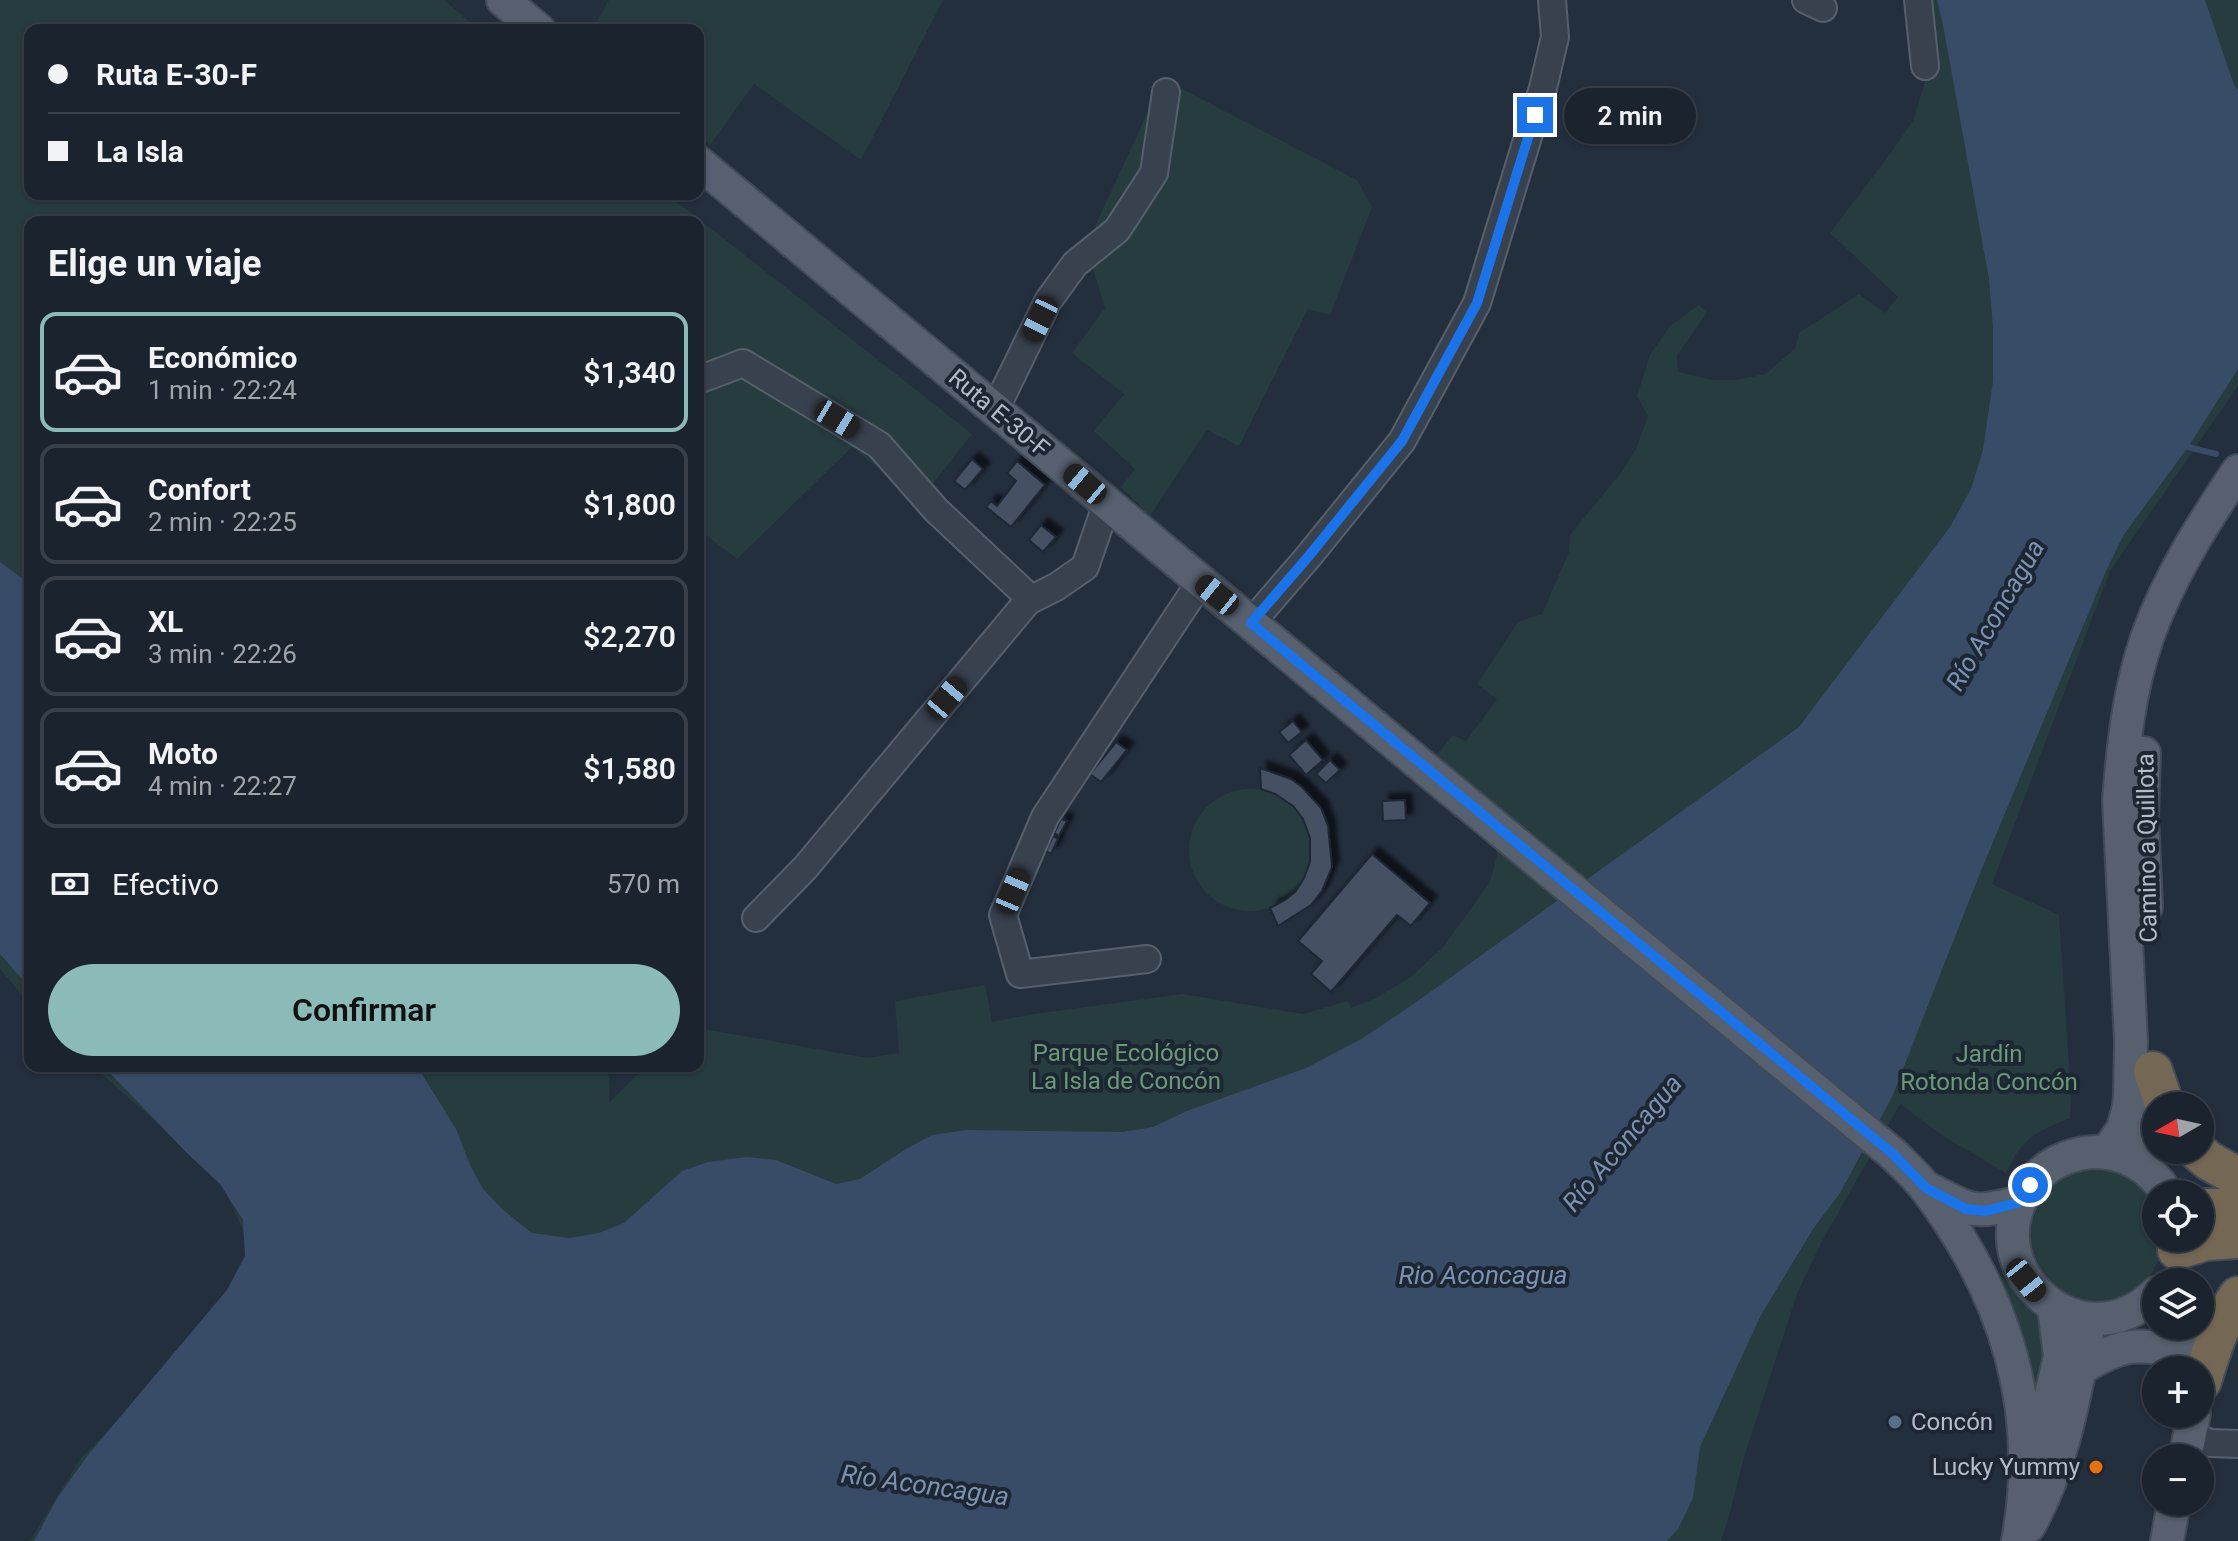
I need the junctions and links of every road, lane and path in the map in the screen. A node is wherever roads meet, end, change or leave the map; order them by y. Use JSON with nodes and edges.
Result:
{"nodes":[{"id":1,"x":503,"y":0,"type":"edge"},
{"id":2,"x":1552,"y":0,"type":"edge"},
{"id":3,"x":1918,"y":0,"type":"edge"},
{"id":4,"x":532,"y":24,"type":"edge"},
{"id":5,"x":1925,"y":66,"type":"dead end"},
{"id":6,"x":1166,"y":92,"type":"dead end"},
{"id":7,"x":704,"y":167,"type":"edge"},
{"id":8,"x":704,"y":378,"type":"edge"},
{"id":9,"x":995,"y":410,"type":"junction"},
{"id":10,"x":2231,"y":481,"type":"edge"},
{"id":11,"x":1107,"y":503,"type":"junction"},
{"id":12,"x":1201,"y":581,"type":"junction"},
{"id":13,"x":1031,"y":599,"type":"junction"},
{"id":14,"x":1251,"y":623,"type":"junction"},
{"id":15,"x":756,"y":918,"type":"dead end"},
{"id":16,"x":1147,"y":959,"type":"dead end"},
{"id":17,"x":2159,"y":1088,"type":"edge"},
{"id":18,"x":2106,"y":1153,"type":"junction"},
{"id":19,"x":2214,"y":1164,"type":"edge"},
{"id":20,"x":2238,"y":1177,"type":"edge"},
{"id":21,"x":2154,"y":1180,"type":"edge"},
{"id":22,"x":2156,"y":1180,"type":"edge"},
{"id":23,"x":1926,"y":1188,"type":"junction"},
{"id":24,"x":2020,"y":1202,"type":"junction"},
{"id":25,"x":2214,"y":1208,"type":"edge"},
{"id":26,"x":2238,"y":1208,"type":"edge"},
{"id":27,"x":2238,"y":1239,"type":"edge"},
{"id":28,"x":1960,"y":1240,"type":"junction"},
{"id":29,"x":2174,"y":1257,"type":"edge"},
{"id":30,"x":2026,"y":1280,"type":"junction"},
{"id":31,"x":2238,"y":1296,"type":"edge"},
{"id":32,"x":2142,"y":1305,"type":"edge"},
{"id":33,"x":2054,"y":1307,"type":"junction"},
{"id":34,"x":2127,"y":1313,"type":"junction"},
{"id":35,"x":2090,"y":1319,"type":"junction"},
{"id":36,"x":2164,"y":1356,"type":"edge"},
{"id":37,"x":2172,"y":1356,"type":"edge"},
{"id":38,"x":2207,"y":1356,"type":"edge"},
{"id":39,"x":2079,"y":1370,"type":"junction"},
{"id":40,"x":2206,"y":1428,"type":"edge"},
{"id":41,"x":2238,"y":1444,"type":"edge"},
{"id":42,"x":2040,"y":1507,"type":"junction"},
{"id":43,"x":2171,"y":1516,"type":"edge"},
{"id":44,"x":2019,"y":1541,"type":"edge"},
{"id":45,"x":2167,"y":1541,"type":"edge"}],
"edges":[{"from":1,"to":4,"type":"main road"},
{"from":2,"to":14,"type":"street"},
{"from":3,"to":5,"type":"street"},
{"from":6,"to":9,"type":"street"},
{"from":7,"to":9,"type":"main road","name":"Ruta E-30-F"},
{"from":8,"to":13,"type":"street"},
{"from":9,"to":11,"type":"main road","name":"Ruta E-30-F"},
{"from":10,"to":17,"type":"main road","name":"Camino a Quillota"},
{"from":10,"to":18,"type":"main road","name":"Camino a Quillota"},
{"from":11,"to":12,"type":"main road","name":"Ruta E-30-F"},
{"from":11,"to":13,"type":"street"},
{"from":12,"to":14,"type":"main road","name":"Ruta E-30-F"},
{"from":12,"to":16,"type":"street"},
{"from":13,"to":15,"type":"street"},
{"from":14,"to":23,"type":"main road","name":"Ruta E-30-F"},
{"from":17,"to":22,"type":"main road","name":"Camino a Quillota"},
{"from":18,"to":21,"type":"main road"},
{"from":18,"to":24,"type":"main road"},
{"from":19,"to":20,"type":"highway"},
{"from":23,"to":24,"type":"main road","name":"Ruta E-30-F"},
{"from":23,"to":28,"type":"main road","name":"Ruta E-30-F"},
{"from":24,"to":30,"type":"main road"},
{"from":25,"to":26,"type":"highway"},
{"from":27,"to":29,"type":"highway"},
{"from":28,"to":30,"type":"main road","name":"Ruta E-30-F"},
{"from":28,"to":44,"type":"main road"},
{"from":30,"to":33,"type":"main road","name":"Ruta E-30-F"},
{"from":31,"to":38,"type":"highway"},
{"from":32,"to":34,"type":"main road"},
{"from":33,"to":35,"type":"main road"},
{"from":33,"to":42,"type":"main road"},
{"from":34,"to":35,"type":"main road"},
{"from":34,"to":37,"type":"main road"},
{"from":35,"to":39,"type":"main road"},
{"from":36,"to":39,"type":"main road"},
{"from":39,"to":42,"type":"main road"},
{"from":40,"to":41,"type":"street"},
{"from":42,"to":44,"type":"main road"},
{"from":43,"to":45,"type":"main road"}]}
